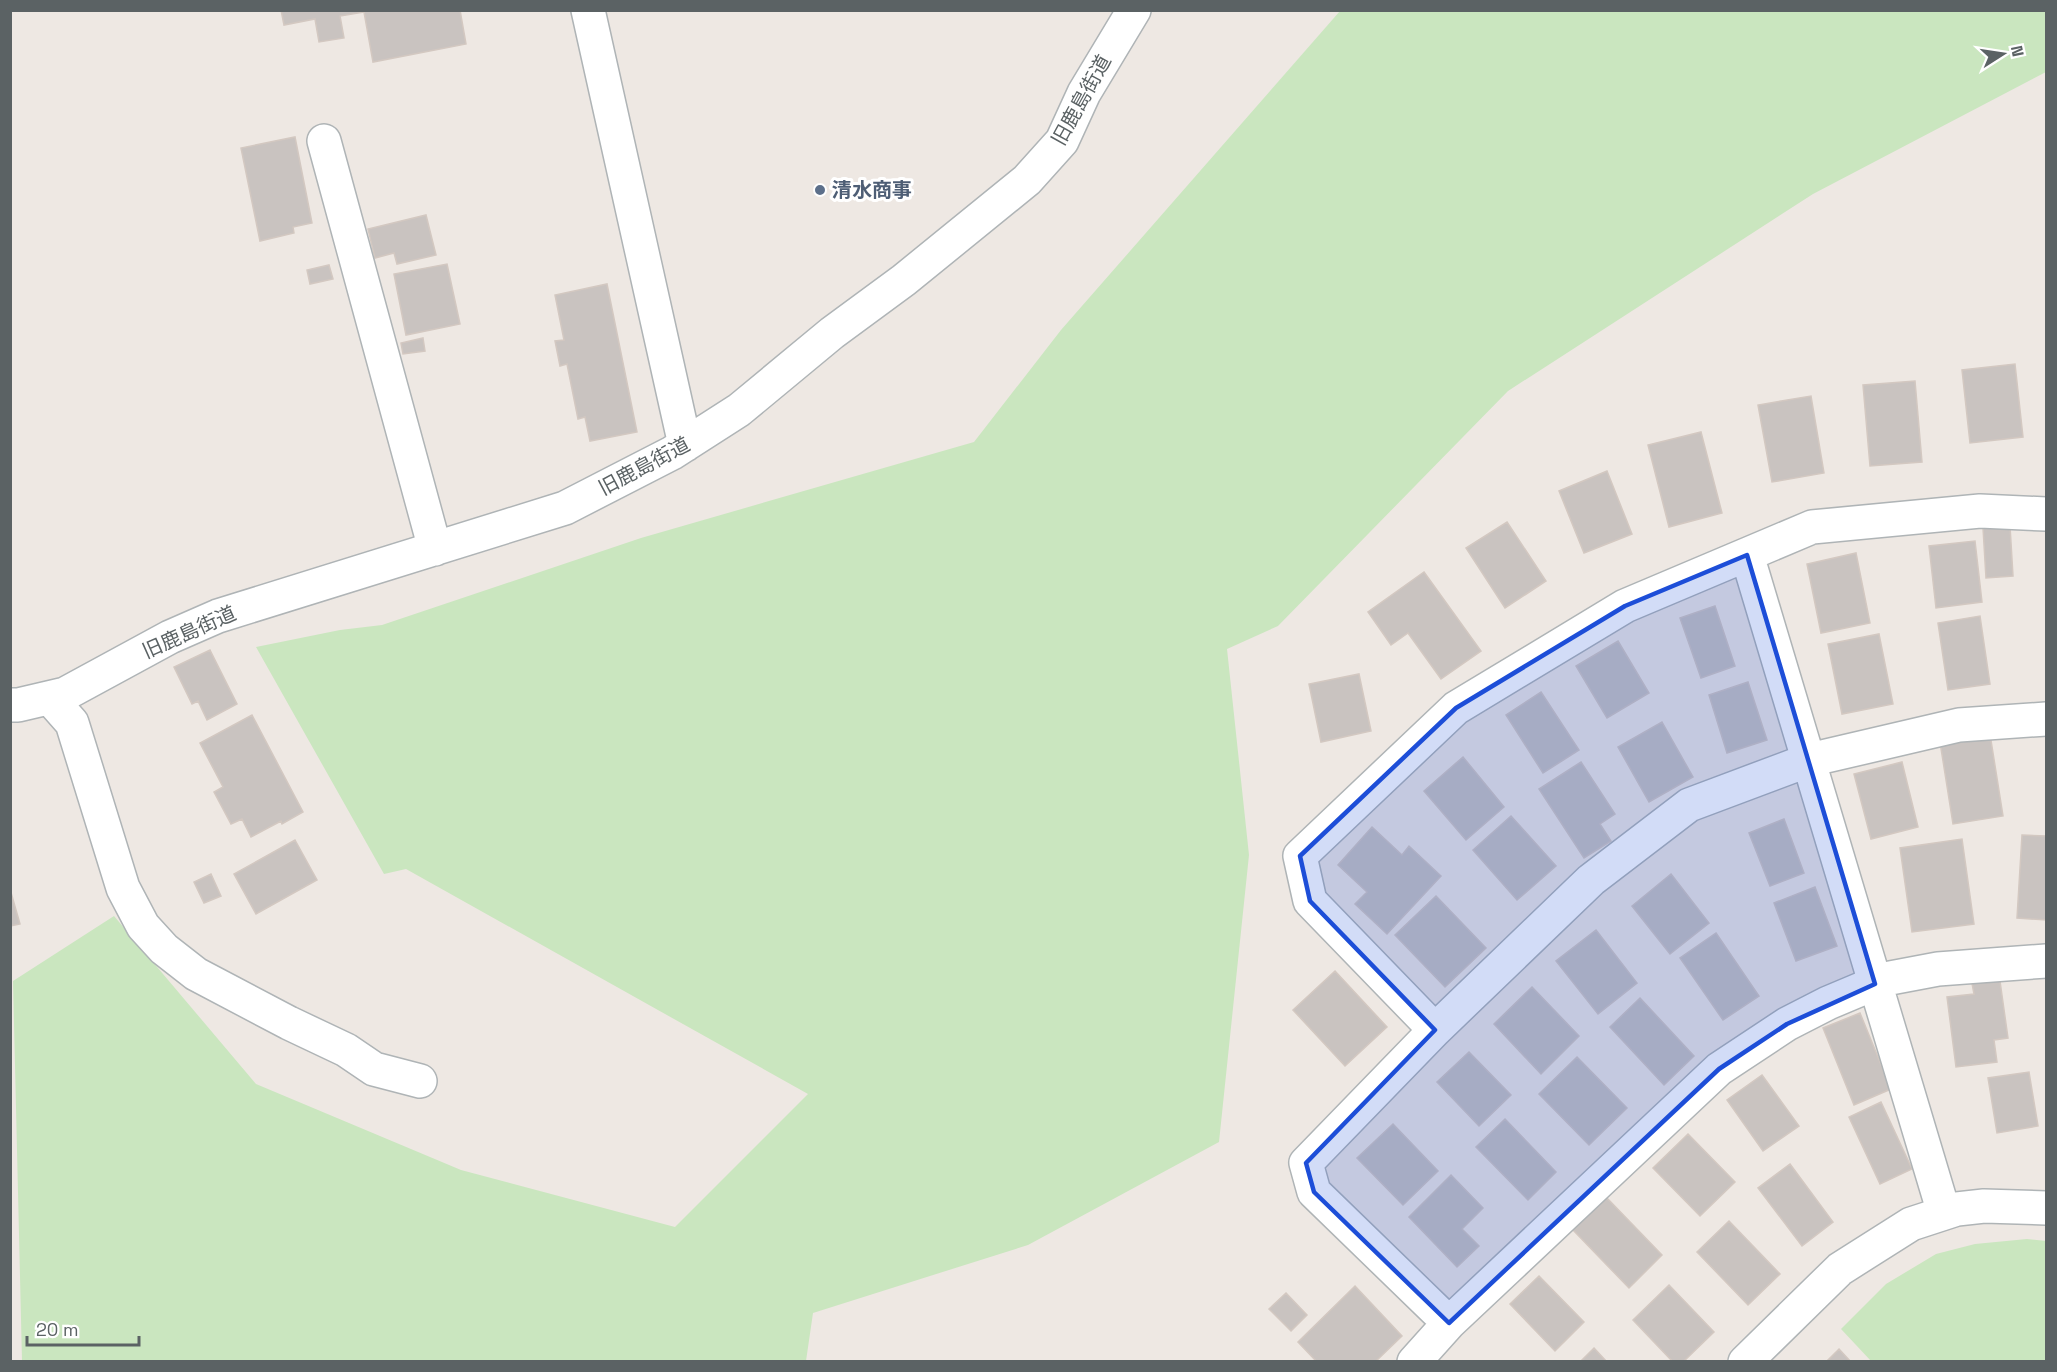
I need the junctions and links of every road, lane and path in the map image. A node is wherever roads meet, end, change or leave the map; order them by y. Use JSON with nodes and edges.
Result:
{"nodes":[{"id":1,"x":588,"y":10,"type":"edge"},
{"id":2,"x":1134,"y":10,"type":"edge"},
{"id":3,"x":324,"y":141,"type":"dead end"},
{"id":4,"x":685,"y":445,"type":"junction"},
{"id":5,"x":2046,"y":514,"type":"edge"},
{"id":6,"x":435,"y":549,"type":"junction"},
{"id":7,"x":1747,"y":555,"type":"junction"},
{"id":8,"x":50,"y":698,"type":"junction"},
{"id":9,"x":10,"y":705,"type":"edge"},
{"id":10,"x":2046,"y":719,"type":"edge"},
{"id":11,"x":1809,"y":760,"type":"junction"},
{"id":12,"x":2046,"y":961,"type":"edge"},
{"id":13,"x":1875,"y":984,"type":"junction"},
{"id":14,"x":1435,"y":1030,"type":"junction"},
{"id":15,"x":420,"y":1081,"type":"dead end"},
{"id":16,"x":2046,"y":1208,"type":"edge"},
{"id":17,"x":1944,"y":1213,"type":"junction"},
{"id":18,"x":1449,"y":1323,"type":"junction"},
{"id":19,"x":1414,"y":1362,"type":"edge"},
{"id":20,"x":1745,"y":1362,"type":"edge"}],
"edges":[{"from":1,"to":4,"type":"street"},
{"from":2,"to":4,"type":"street","name":"旧鹿島街道"},
{"from":3,"to":6,"type":"street"},
{"from":4,"to":6,"type":"street","name":"旧鹿島街道"},
{"from":5,"to":7,"type":"street"},
{"from":6,"to":8,"type":"street","name":"旧鹿島街道"},
{"from":7,"to":11,"type":"street"},
{"from":7,"to":14,"type":"street"},
{"from":8,"to":9,"type":"street","name":"旧鹿島街道"},
{"from":8,"to":15,"type":"street"},
{"from":10,"to":11,"type":"street"},
{"from":11,"to":13,"type":"street"},
{"from":11,"to":14,"type":"street"},
{"from":12,"to":13,"type":"street"},
{"from":13,"to":17,"type":"street"},
{"from":13,"to":18,"type":"street"},
{"from":14,"to":18,"type":"street"},
{"from":16,"to":17,"type":"street"},
{"from":17,"to":20,"type":"street"},
{"from":18,"to":19,"type":"street"}]}
